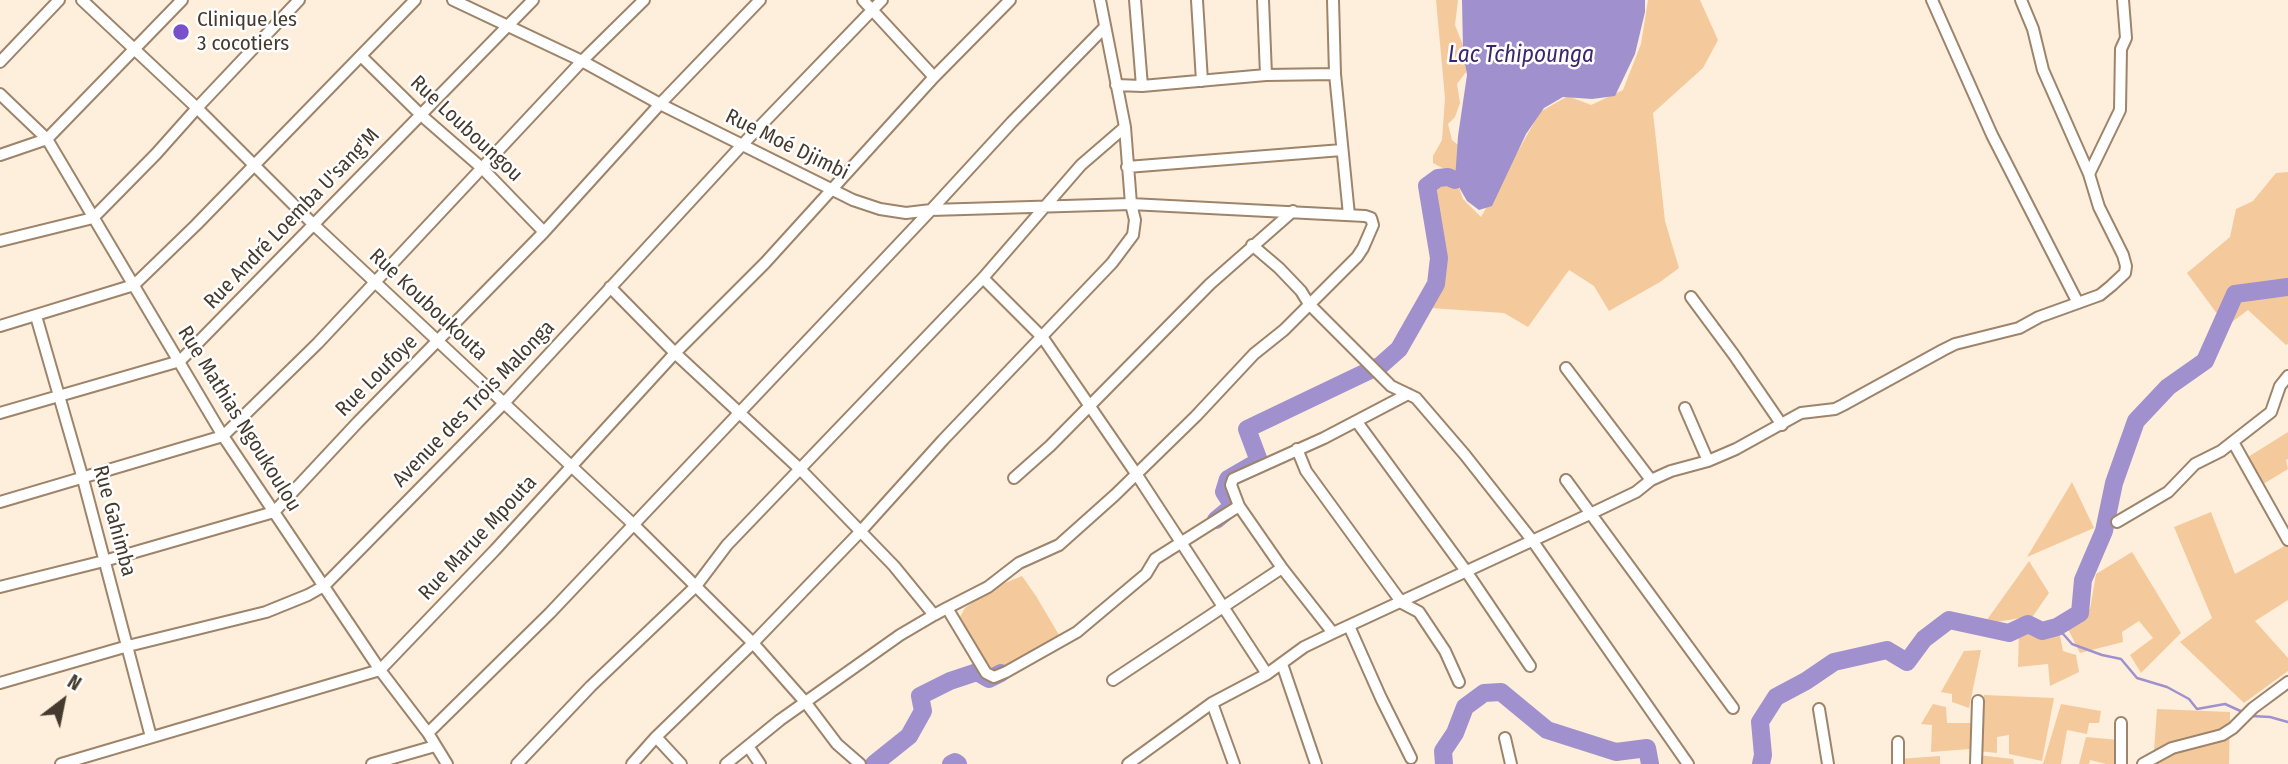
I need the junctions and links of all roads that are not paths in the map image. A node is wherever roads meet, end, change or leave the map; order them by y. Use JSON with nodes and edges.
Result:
{"nodes":[{"id":1,"x":59,"y":0,"type":"edge"},
{"id":2,"x":82,"y":0,"type":"edge"},
{"id":3,"x":182,"y":0,"type":"edge"},
{"id":4,"x":299,"y":0,"type":"edge"},
{"id":5,"x":415,"y":0,"type":"edge"},
{"id":6,"x":453,"y":0,"type":"edge"},
{"id":7,"x":533,"y":0,"type":"edge"},
{"id":8,"x":644,"y":0,"type":"edge"},
{"id":9,"x":760,"y":0,"type":"edge"},
{"id":10,"x":863,"y":0,"type":"edge"},
{"id":11,"x":882,"y":0,"type":"edge"},
{"id":12,"x":1010,"y":0,"type":"edge"},
{"id":13,"x":1100,"y":0,"type":"edge"},
{"id":14,"x":1135,"y":0,"type":"edge"},
{"id":15,"x":1197,"y":0,"type":"edge"},
{"id":16,"x":1263,"y":0,"type":"edge"},
{"id":17,"x":1333,"y":0,"type":"edge"},
{"id":18,"x":1932,"y":0,"type":"edge"},
{"id":19,"x":2021,"y":0,"type":"edge"},
{"id":20,"x":2123,"y":0,"type":"edge"},
{"id":21,"x":871,"y":11,"type":"junction"},
{"id":22,"x":508,"y":27,"type":"junction"},
{"id":23,"x":1104,"y":28,"type":"junction"},
{"id":24,"x":133,"y":49,"type":"junction"},
{"id":25,"x":360,"y":56,"type":"junction"},
{"id":26,"x":582,"y":61,"type":"junction"},
{"id":27,"x":0,"y":62,"type":"edge"},
{"id":28,"x":1335,"y":74,"type":"junction"},
{"id":29,"x":1266,"y":75,"type":"junction"},
{"id":30,"x":934,"y":76,"type":"junction"},
{"id":31,"x":1202,"y":81,"type":"junction"},
{"id":32,"x":1116,"y":85,"type":"junction"},
{"id":33,"x":1142,"y":86,"type":"junction"},
{"id":34,"x":0,"y":94,"type":"edge"},
{"id":35,"x":660,"y":104,"type":"junction"},
{"id":36,"x":197,"y":108,"type":"junction"},
{"id":37,"x":421,"y":115,"type":"junction"},
{"id":38,"x":1125,"y":128,"type":"junction"},
{"id":39,"x":47,"y":139,"type":"junction"},
{"id":40,"x":742,"y":145,"type":"junction"},
{"id":41,"x":1342,"y":150,"type":"junction"},
{"id":42,"x":0,"y":155,"type":"edge"},
{"id":43,"x":255,"y":164,"type":"junction"},
{"id":44,"x":1127,"y":167,"type":"junction"},
{"id":45,"x":482,"y":169,"type":"junction"},
{"id":46,"x":2089,"y":174,"type":"junction"},
{"id":47,"x":833,"y":189,"type":"junction"},
{"id":48,"x":1132,"y":204,"type":"junction"},
{"id":49,"x":1045,"y":207,"type":"junction"},
{"id":50,"x":932,"y":210,"type":"junction"},
{"id":51,"x":1293,"y":211,"type":"junction"},
{"id":52,"x":1349,"y":215,"type":"junction"},
{"id":53,"x":93,"y":218,"type":"junction"},
{"id":54,"x":313,"y":224,"type":"junction"},
{"id":55,"x":544,"y":232,"type":"junction"},
{"id":56,"x":0,"y":241,"type":"edge"},
{"id":57,"x":1252,"y":245,"type":"junction"},
{"id":58,"x":983,"y":278,"type":"junction"},
{"id":59,"x":375,"y":282,"type":"junction"},
{"id":60,"x":134,"y":285,"type":"junction"},
{"id":61,"x":610,"y":287,"type":"junction"},
{"id":62,"x":1690,"y":297,"type":"dead end"},
{"id":63,"x":2078,"y":303,"type":"junction"},
{"id":64,"x":1309,"y":304,"type":"junction"},
{"id":65,"x":36,"y":316,"type":"junction"},
{"id":66,"x":0,"y":326,"type":"edge"},
{"id":67,"x":1043,"y":338,"type":"junction"},
{"id":68,"x":438,"y":341,"type":"junction"},
{"id":69,"x":675,"y":354,"type":"junction"},
{"id":70,"x":180,"y":361,"type":"junction"},
{"id":71,"x":1566,"y":368,"type":"dead end"},
{"id":72,"x":2288,"y":376,"type":"edge"},
{"id":73,"x":1408,"y":394,"type":"junction"},
{"id":74,"x":60,"y":396,"type":"junction"},
{"id":75,"x":504,"y":403,"type":"junction"},
{"id":76,"x":1090,"y":405,"type":"junction"},
{"id":77,"x":1685,"y":408,"type":"dead end"},
{"id":78,"x":0,"y":413,"type":"edge"},
{"id":79,"x":738,"y":413,"type":"junction"},
{"id":80,"x":1357,"y":422,"type":"junction"},
{"id":81,"x":1782,"y":425,"type":"junction"},
{"id":82,"x":223,"y":436,"type":"junction"},
{"id":83,"x":2233,"y":442,"type":"junction"},
{"id":84,"x":1297,"y":449,"type":"junction"},
{"id":85,"x":1708,"y":461,"type":"junction"},
{"id":86,"x":570,"y":467,"type":"junction"},
{"id":87,"x":801,"y":470,"type":"junction"},
{"id":88,"x":1137,"y":475,"type":"junction"},
{"id":89,"x":1014,"y":478,"type":"dead end"},
{"id":90,"x":83,"y":479,"type":"junction"},
{"id":91,"x":1566,"y":480,"type":"dead end"},
{"id":92,"x":1651,"y":480,"type":"junction"},
{"id":93,"x":0,"y":502,"type":"edge"},
{"id":94,"x":1239,"y":506,"type":"junction"},
{"id":95,"x":274,"y":512,"type":"junction"},
{"id":96,"x":1590,"y":514,"type":"junction"},
{"id":97,"x":2117,"y":522,"type":"dead end"},
{"id":98,"x":633,"y":524,"type":"junction"},
{"id":99,"x":860,"y":532,"type":"junction"},
{"id":100,"x":1531,"y":540,"type":"junction"},
{"id":101,"x":2288,"y":540,"type":"edge"},
{"id":102,"x":1181,"y":541,"type":"junction"},
{"id":103,"x":104,"y":561,"type":"junction"},
{"id":104,"x":1282,"y":568,"type":"junction"},
{"id":105,"x":1466,"y":571,"type":"junction"},
{"id":106,"x":324,"y":586,"type":"junction"},
{"id":107,"x":696,"y":586,"type":"junction"},
{"id":108,"x":0,"y":587,"type":"edge"},
{"id":109,"x":1402,"y":603,"type":"junction"},
{"id":110,"x":1224,"y":607,"type":"junction"},
{"id":111,"x":947,"y":608,"type":"junction"},
{"id":112,"x":934,"y":615,"type":"junction"},
{"id":113,"x":1349,"y":626,"type":"junction"},
{"id":114,"x":1333,"y":634,"type":"junction"},
{"id":115,"x":753,"y":643,"type":"junction"},
{"id":116,"x":128,"y":646,"type":"junction"},
{"id":117,"x":1282,"y":664,"type":"junction"},
{"id":118,"x":1530,"y":666,"type":"dead end"},
{"id":119,"x":380,"y":670,"type":"junction"},
{"id":120,"x":1267,"y":674,"type":"junction"},
{"id":121,"x":1114,"y":680,"type":"dead end"},
{"id":122,"x":1459,"y":682,"type":"dead end"},
{"id":123,"x":2288,"y":682,"type":"edge"},
{"id":124,"x":0,"y":683,"type":"edge"},
{"id":125,"x":1978,"y":701,"type":"dead end"},
{"id":126,"x":806,"y":703,"type":"junction"},
{"id":127,"x":1212,"y":703,"type":"junction"},
{"id":128,"x":1733,"y":708,"type":"dead end"},
{"id":129,"x":1819,"y":709,"type":"dead end"},
{"id":130,"x":2121,"y":723,"type":"dead end"},
{"id":131,"x":428,"y":733,"type":"junction"},
{"id":132,"x":151,"y":737,"type":"junction"},
{"id":133,"x":656,"y":737,"type":"junction"},
{"id":134,"x":1505,"y":738,"type":"dead end"},
{"id":135,"x":1898,"y":742,"type":"dead end"},
{"id":136,"x":435,"y":746,"type":"junction"},
{"id":137,"x":748,"y":746,"type":"junction"},
{"id":138,"x":1411,"y":758,"type":"dead end"},
{"id":139,"x":61,"y":764,"type":"edge"},
{"id":140,"x":372,"y":764,"type":"edge"},
{"id":141,"x":447,"y":764,"type":"edge"},
{"id":142,"x":517,"y":764,"type":"edge"},
{"id":143,"x":632,"y":764,"type":"edge"},
{"id":144,"x":681,"y":764,"type":"edge"},
{"id":145,"x":726,"y":764,"type":"edge"},
{"id":146,"x":760,"y":764,"type":"edge"},
{"id":147,"x":860,"y":764,"type":"edge"},
{"id":148,"x":1128,"y":764,"type":"edge"},
{"id":149,"x":1234,"y":764,"type":"edge"},
{"id":150,"x":1316,"y":764,"type":"edge"},
{"id":151,"x":1511,"y":764,"type":"edge"},
{"id":152,"x":1688,"y":764,"type":"edge"},
{"id":153,"x":1828,"y":764,"type":"edge"},
{"id":154,"x":1898,"y":764,"type":"edge"},
{"id":155,"x":1976,"y":764,"type":"edge"},
{"id":156,"x":2121,"y":764,"type":"edge"},
{"id":157,"x":2143,"y":764,"type":"edge"}],
"edges":[{"from":1,"to":27,"type":"street"},
{"from":2,"to":24,"type":"street","name":"Rue Kouboukouta"},
{"from":3,"to":24,"type":"street"},
{"from":4,"to":36,"type":"street"},
{"from":5,"to":25,"type":"street"},
{"from":6,"to":22,"type":"street","name":"Rue Moé Djimbi"},
{"from":7,"to":22,"type":"street","name":"Rue André Loemba U'sang'M"},
{"from":8,"to":26,"type":"street"},
{"from":9,"to":35,"type":"street","name":"Rue Loufoye"},
{"from":10,"to":21,"type":"street"},
{"from":11,"to":21,"type":"street","name":"Avenue des Trois Malonga"},
{"from":12,"to":30,"type":"street","name":"Rue Marue Mpouta"},
{"from":13,"to":23,"type":"street"},
{"from":14,"to":33,"type":"street"},
{"from":15,"to":31,"type":"street"},
{"from":16,"to":29,"type":"street"},
{"from":17,"to":28,"type":"street"},
{"from":18,"to":63,"type":"street"},
{"from":19,"to":46,"type":"street"},
{"from":20,"to":46,"type":"street"},
{"from":21,"to":30,"type":"street"},
{"from":21,"to":40,"type":"street","name":"Avenue des Trois Malonga"},
{"from":22,"to":26,"type":"street","name":"Rue Moé Djimbi"},
{"from":22,"to":37,"type":"street","name":"Rue André Loemba U'sang'M"},
{"from":23,"to":32,"type":"street"},
{"from":23,"to":50,"type":"street"},
{"from":24,"to":36,"type":"street","name":"Rue Kouboukouta"},
{"from":24,"to":39,"type":"street"},
{"from":25,"to":37,"type":"street","name":"Rue Louboungou"},
{"from":25,"to":43,"type":"street"},
{"from":26,"to":35,"type":"street","name":"Rue Moé Djimbi"},
{"from":26,"to":45,"type":"street"},
{"from":28,"to":29,"type":"street"},
{"from":28,"to":41,"type":"street"},
{"from":29,"to":31,"type":"street"},
{"from":30,"to":47,"type":"street","name":"Rue Marue Mpouta"},
{"from":31,"to":33,"type":"street"},
{"from":32,"to":33,"type":"street"},
{"from":32,"to":38,"type":"street"},
{"from":34,"to":39,"type":"street","name":"Rue Mathias Ngoukoulou"},
{"from":35,"to":40,"type":"street","name":"Rue Moé Djimbi"},
{"from":35,"to":55,"type":"street","name":"Rue Loufoye"},
{"from":36,"to":43,"type":"street","name":"Rue Kouboukouta"},
{"from":36,"to":53,"type":"street"},
{"from":37,"to":45,"type":"street","name":"Rue Louboungou"},
{"from":37,"to":54,"type":"street","name":"Rue André Loemba U'sang'M"},
{"from":38,"to":44,"type":"street"},
{"from":38,"to":49,"type":"street"},
{"from":39,"to":42,"type":"street"},
{"from":39,"to":53,"type":"street","name":"Rue Mathias Ngoukoulou"},
{"from":40,"to":47,"type":"street","name":"Rue Moé Djimbi"},
{"from":40,"to":61,"type":"street","name":"Avenue des Trois Malonga"},
{"from":41,"to":44,"type":"street"},
{"from":41,"to":52,"type":"street"},
{"from":43,"to":54,"type":"street","name":"Rue Kouboukouta"},
{"from":43,"to":60,"type":"street"},
{"from":44,"to":48,"type":"street"},
{"from":45,"to":55,"type":"street","name":"Rue Louboungou"},
{"from":45,"to":59,"type":"street"},
{"from":46,"to":63,"type":"street"},
{"from":47,"to":50,"type":"street","name":"Rue Moé Djimbi"},
{"from":47,"to":69,"type":"street","name":"Rue Marue Mpouta"},
{"from":48,"to":49,"type":"street","name":"Rue Moé Djimbi"},
{"from":48,"to":51,"type":"street","name":"Rue Moé Djimbi"},
{"from":48,"to":67,"type":"street"},
{"from":49,"to":50,"type":"street","name":"Rue Moé Djimbi"},
{"from":49,"to":58,"type":"street"},
{"from":50,"to":79,"type":"street"},
{"from":51,"to":52,"type":"street","name":"Rue Moé Djimbi"},
{"from":51,"to":57,"type":"street"},
{"from":52,"to":64,"type":"street"},
{"from":53,"to":56,"type":"street"},
{"from":53,"to":60,"type":"street","name":"Rue Mathias Ngoukoulou"},
{"from":54,"to":59,"type":"street","name":"Rue Kouboukouta"},
{"from":54,"to":70,"type":"street","name":"Rue André Loemba U'sang'M"},
{"from":55,"to":68,"type":"street","name":"Rue Loufoye"},
{"from":57,"to":64,"type":"street"},
{"from":57,"to":76,"type":"street"},
{"from":58,"to":67,"type":"street"},
{"from":58,"to":87,"type":"street"},
{"from":59,"to":68,"type":"street","name":"Rue Kouboukouta"},
{"from":59,"to":82,"type":"street"},
{"from":60,"to":65,"type":"street"},
{"from":60,"to":70,"type":"street","name":"Rue Mathias Ngoukoulou"},
{"from":61,"to":69,"type":"street"},
{"from":61,"to":75,"type":"street","name":"Avenue des Trois Malonga"},
{"from":62,"to":81,"type":"street"},
{"from":63,"to":81,"type":"street"},
{"from":64,"to":73,"type":"street"},
{"from":64,"to":88,"type":"street"},
{"from":65,"to":66,"type":"street"},
{"from":65,"to":74,"type":"street","name":"Rue Gahimba"},
{"from":67,"to":76,"type":"street"},
{"from":67,"to":99,"type":"street"},
{"from":68,"to":75,"type":"street","name":"Rue Kouboukouta"},
{"from":68,"to":95,"type":"street","name":"Rue Loufoye"},
{"from":69,"to":79,"type":"street"},
{"from":69,"to":86,"type":"street","name":"Rue Marue Mpouta"},
{"from":70,"to":74,"type":"street","name":"Rue André Loemba U'sang'M"},
{"from":70,"to":82,"type":"street","name":"Rue Mathias Ngoukoulou"},
{"from":71,"to":92,"type":"street"},
{"from":72,"to":83,"type":"street"},
{"from":73,"to":80,"type":"street"},
{"from":73,"to":100,"type":"street"},
{"from":74,"to":78,"type":"street","name":"Rue André Loemba U'sang'M"},
{"from":74,"to":90,"type":"street","name":"Rue Gahimba"},
{"from":75,"to":86,"type":"street","name":"Rue Kouboukouta"},
{"from":75,"to":106,"type":"street","name":"Avenue des Trois Malonga"},
{"from":76,"to":88,"type":"street"},
{"from":76,"to":89,"type":"street"},
{"from":77,"to":85,"type":"street"},
{"from":79,"to":87,"type":"street"},
{"from":79,"to":98,"type":"street"},
{"from":80,"to":84,"type":"street"},
{"from":80,"to":105,"type":"street"},
{"from":81,"to":85,"type":"street"},
{"from":82,"to":90,"type":"street"},
{"from":82,"to":95,"type":"street","name":"Rue Mathias Ngoukoulou"},
{"from":83,"to":97,"type":"street"},
{"from":83,"to":101,"type":"street"},
{"from":84,"to":94,"type":"street"},
{"from":84,"to":109,"type":"street"},
{"from":85,"to":92,"type":"street"},
{"from":86,"to":98,"type":"street","name":"Rue Kouboukouta"},
{"from":86,"to":119,"type":"street","name":"Rue Marue Mpouta"},
{"from":87,"to":99,"type":"street"},
{"from":87,"to":107,"type":"street"},
{"from":88,"to":102,"type":"street"},
{"from":88,"to":111,"type":"street"},
{"from":90,"to":93,"type":"street"},
{"from":90,"to":103,"type":"street","name":"Rue Gahimba"},
{"from":91,"to":96,"type":"street"},
{"from":92,"to":96,"type":"street"},
{"from":94,"to":102,"type":"street"},
{"from":94,"to":104,"type":"street"},
{"from":95,"to":103,"type":"street"},
{"from":95,"to":106,"type":"street","name":"Rue Mathias Ngoukoulou"},
{"from":96,"to":100,"type":"street"},
{"from":96,"to":128,"type":"street"},
{"from":98,"to":107,"type":"street","name":"Rue Kouboukouta"},
{"from":98,"to":131,"type":"street"},
{"from":99,"to":112,"type":"street"},
{"from":99,"to":115,"type":"street"},
{"from":100,"to":105,"type":"street"},
{"from":100,"to":152,"type":"street"},
{"from":102,"to":110,"type":"street"},
{"from":102,"to":111,"type":"street"},
{"from":103,"to":108,"type":"street"},
{"from":103,"to":116,"type":"street","name":"Rue Gahimba"},
{"from":104,"to":110,"type":"street"},
{"from":104,"to":114,"type":"street"},
{"from":105,"to":109,"type":"street"},
{"from":105,"to":118,"type":"street"},
{"from":106,"to":116,"type":"street","name":"Avenue des Trois Malonga"},
{"from":106,"to":119,"type":"street","name":"Rue Mathias Ngoukoulou"},
{"from":107,"to":115,"type":"street","name":"Rue Kouboukouta"},
{"from":107,"to":142,"type":"street"},
{"from":109,"to":113,"type":"street"},
{"from":109,"to":122,"type":"street"},
{"from":110,"to":120,"type":"street"},
{"from":110,"to":121,"type":"street"},
{"from":111,"to":112,"type":"street"},
{"from":112,"to":126,"type":"street"},
{"from":113,"to":114,"type":"street"},
{"from":113,"to":138,"type":"street"},
{"from":114,"to":117,"type":"street"},
{"from":115,"to":126,"type":"street","name":"Rue Kouboukouta"},
{"from":115,"to":133,"type":"street"},
{"from":116,"to":124,"type":"street","name":"Avenue des Trois Malonga"},
{"from":116,"to":132,"type":"street","name":"Rue Gahimba"},
{"from":117,"to":120,"type":"street"},
{"from":117,"to":150,"type":"street"},
{"from":119,"to":131,"type":"street","name":"Rue Mathias Ngoukoulou"},
{"from":119,"to":132,"type":"street","name":"Rue Marue Mpouta"},
{"from":120,"to":127,"type":"street"},
{"from":123,"to":157,"type":"street"},
{"from":125,"to":155,"type":"street"},
{"from":126,"to":137,"type":"street"},
{"from":126,"to":147,"type":"street","name":"Rue Kouboukouta"},
{"from":127,"to":148,"type":"street"},
{"from":127,"to":149,"type":"street"},
{"from":129,"to":153,"type":"street"},
{"from":130,"to":156,"type":"street"},
{"from":131,"to":136,"type":"street","name":"Rue Mathias Ngoukoulou"},
{"from":132,"to":139,"type":"street","name":"Rue Marue Mpouta"},
{"from":133,"to":143,"type":"street"},
{"from":133,"to":144,"type":"street"},
{"from":134,"to":151,"type":"street"},
{"from":135,"to":154,"type":"street"},
{"from":136,"to":140,"type":"street"},
{"from":136,"to":141,"type":"street","name":"Rue Mathias Ngoukoulou"},
{"from":137,"to":145,"type":"street"},
{"from":137,"to":146,"type":"street"}]}
